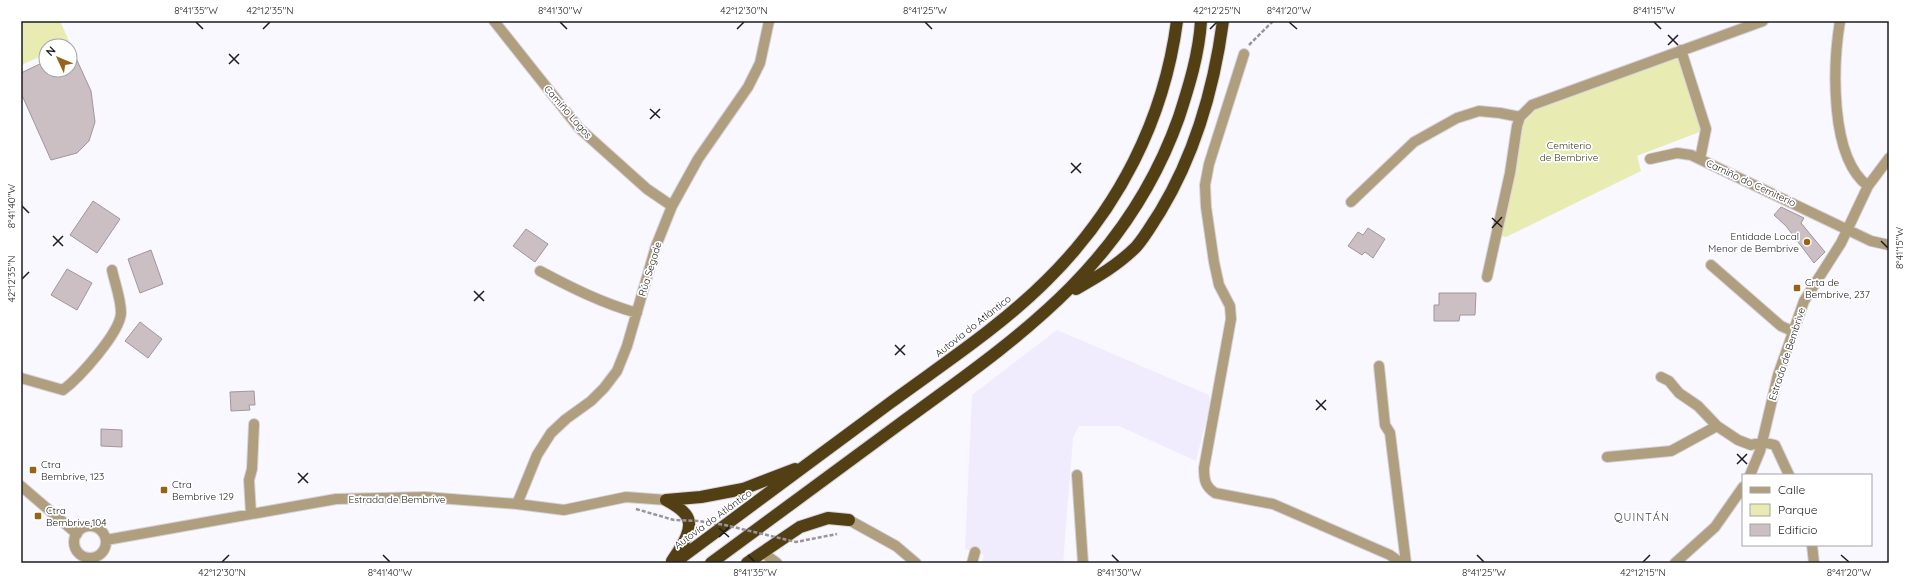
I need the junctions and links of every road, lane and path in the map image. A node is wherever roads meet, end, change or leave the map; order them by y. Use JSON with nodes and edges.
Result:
{"nodes":[{"id":1,"x":494,"y":21,"type":"edge"},
{"id":2,"x":769,"y":21,"type":"edge"},
{"id":3,"x":1176,"y":21,"type":"edge"},
{"id":4,"x":1201,"y":21,"type":"edge"},
{"id":5,"x":1223,"y":21,"type":"edge"},
{"id":6,"x":1273,"y":21,"type":"edge"},
{"id":7,"x":1763,"y":21,"type":"edge"},
{"id":8,"x":1840,"y":21,"type":"edge"},
{"id":9,"x":1681,"y":50,"type":"junction"},
{"id":10,"x":1244,"y":54,"type":"joint"},
{"id":11,"x":1520,"y":117,"type":"junction"},
{"id":12,"x":1889,"y":158,"type":"edge"},
{"id":13,"x":1650,"y":159,"type":"dead end"},
{"id":14,"x":1700,"y":159,"type":"junction"},
{"id":15,"x":1868,"y":186,"type":"junction"},
{"id":16,"x":1351,"y":202,"type":"dead end"},
{"id":17,"x":672,"y":206,"type":"junction"},
{"id":18,"x":1848,"y":229,"type":"junction"},
{"id":19,"x":1889,"y":245,"type":"edge"},
{"id":20,"x":1711,"y":265,"type":"dead end"},
{"id":21,"x":112,"y":270,"type":"dead end"},
{"id":22,"x":540,"y":271,"type":"dead end"},
{"id":23,"x":1487,"y":277,"type":"dead end"},
{"id":24,"x":1062,"y":298,"type":"junction"},
{"id":25,"x":637,"y":313,"type":"junction"},
{"id":26,"x":1792,"y":331,"type":"junction"},
{"id":27,"x":1379,"y":366,"type":"dead end"},
{"id":28,"x":1661,"y":377,"type":"dead end"},
{"id":29,"x":21,"y":378,"type":"edge"},
{"id":30,"x":254,"y":424,"type":"dead end"},
{"id":31,"x":1717,"y":426,"type":"junction"},
{"id":32,"x":1762,"y":442,"type":"junction"},
{"id":33,"x":1608,"y":457,"type":"dead end"},
{"id":34,"x":809,"y":463,"type":"junction"},
{"id":35,"x":1750,"y":474,"type":"edge"},
{"id":36,"x":1790,"y":474,"type":"edge"},
{"id":37,"x":1076,"y":475,"type":"dead end"},
{"id":38,"x":21,"y":486,"type":"edge"},
{"id":39,"x":1742,"y":488,"type":"edge"},
{"id":40,"x":666,"y":500,"type":"junction"},
{"id":41,"x":517,"y":504,"type":"junction"},
{"id":42,"x":636,"y":508,"type":"dead end"},
{"id":43,"x":252,"y":514,"type":"junction"},
{"id":44,"x":849,"y":520,"type":"joint"},
{"id":45,"x":77,"y":534,"type":"junction"},
{"id":46,"x":836,"y":534,"type":"dead end"},
{"id":47,"x":106,"y":540,"type":"junction"},
{"id":48,"x":1812,"y":546,"type":"edge"},
{"id":49,"x":762,"y":552,"type":"junction"},
{"id":50,"x":975,"y":552,"type":"dead end"},
{"id":51,"x":85,"y":560,"type":"edge"},
{"id":52,"x":670,"y":563,"type":"edge"},
{"id":53,"x":674,"y":563,"type":"edge"},
{"id":54,"x":711,"y":563,"type":"edge"},
{"id":55,"x":747,"y":563,"type":"edge"},
{"id":56,"x":777,"y":563,"type":"edge"},
{"id":57,"x":916,"y":563,"type":"edge"},
{"id":58,"x":972,"y":563,"type":"edge"},
{"id":59,"x":1083,"y":563,"type":"edge"},
{"id":60,"x":1401,"y":563,"type":"edge"},
{"id":61,"x":1406,"y":563,"type":"edge"},
{"id":62,"x":1675,"y":563,"type":"edge"},
{"id":63,"x":1814,"y":563,"type":"edge"}],
"edges":[{"from":1,"to":17,"type":"street","name":"Camiño Lagos"},
{"from":2,"to":17,"type":"street","name":"Rúa Segade"},
{"from":3,"to":34,"type":"highway","name":"Autovía do Atlántico"},
{"from":4,"to":24,"type":"highway"},
{"from":5,"to":24,"type":"highway"},
{"from":6,"to":10,"type":"path"},
{"from":7,"to":9,"type":"street"},
{"from":8,"to":15,"type":"street"},
{"from":9,"to":11,"type":"street"},
{"from":9,"to":14,"type":"street"},
{"from":10,"to":60,"type":"street"},
{"from":11,"to":16,"type":"street"},
{"from":11,"to":23,"type":"street"},
{"from":12,"to":15,"type":"street","name":"Estrada de Bembrive"},
{"from":13,"to":14,"type":"street","name":"Camiño do Cemiterio"},
{"from":14,"to":18,"type":"street","name":"Camiño do Cemiterio"},
{"from":15,"to":18,"type":"street","name":"Estrada de Bembrive"},
{"from":17,"to":25,"type":"street","name":"Rúa Segade"},
{"from":18,"to":19,"type":"street","name":"Camiño do Cemiterio"},
{"from":18,"to":26,"type":"street","name":"Estrada de Bembrive"},
{"from":20,"to":26,"type":"street"},
{"from":21,"to":29,"type":"street"},
{"from":22,"to":25,"type":"street"},
{"from":24,"to":54,"type":"highway"},
{"from":25,"to":41,"type":"street","name":"Rúa Segade"},
{"from":26,"to":32,"type":"street","name":"Estrada de Bembrive"},
{"from":27,"to":61,"type":"street"},
{"from":28,"to":31,"type":"street"},
{"from":30,"to":43,"type":"street"},
{"from":31,"to":32,"type":"street"},
{"from":31,"to":33,"type":"street"},
{"from":32,"to":35,"type":"street","name":"Estrada de Bembrive"},
{"from":32,"to":36,"type":"street"},
{"from":34,"to":40,"type":"highway"},
{"from":34,"to":53,"type":"highway","name":"Autovía do Atlántico"},
{"from":37,"to":59,"type":"street"},
{"from":38,"to":45,"type":"street"},
{"from":39,"to":62,"type":"street"},
{"from":40,"to":41,"type":"street","name":"Estrada de Bembrive"},
{"from":40,"to":52,"type":"highway"},
{"from":41,"to":43,"type":"street","name":"Estrada de Bembrive"},
{"from":42,"to":46,"type":"path","bridge":true},
{"from":43,"to":47,"type":"street","name":"Estrada de Bembrive"},
{"from":44,"to":49,"type":"highway"},
{"from":44,"to":57,"type":"street"},
{"from":45,"to":47,"type":"street"},
{"from":45,"to":51,"type":"street"},
{"from":47,"to":51,"type":"street"},
{"from":48,"to":63,"type":"street"},
{"from":49,"to":55,"type":"highway"},
{"from":49,"to":56,"type":"street"},
{"from":50,"to":58,"type":"street"}]}
